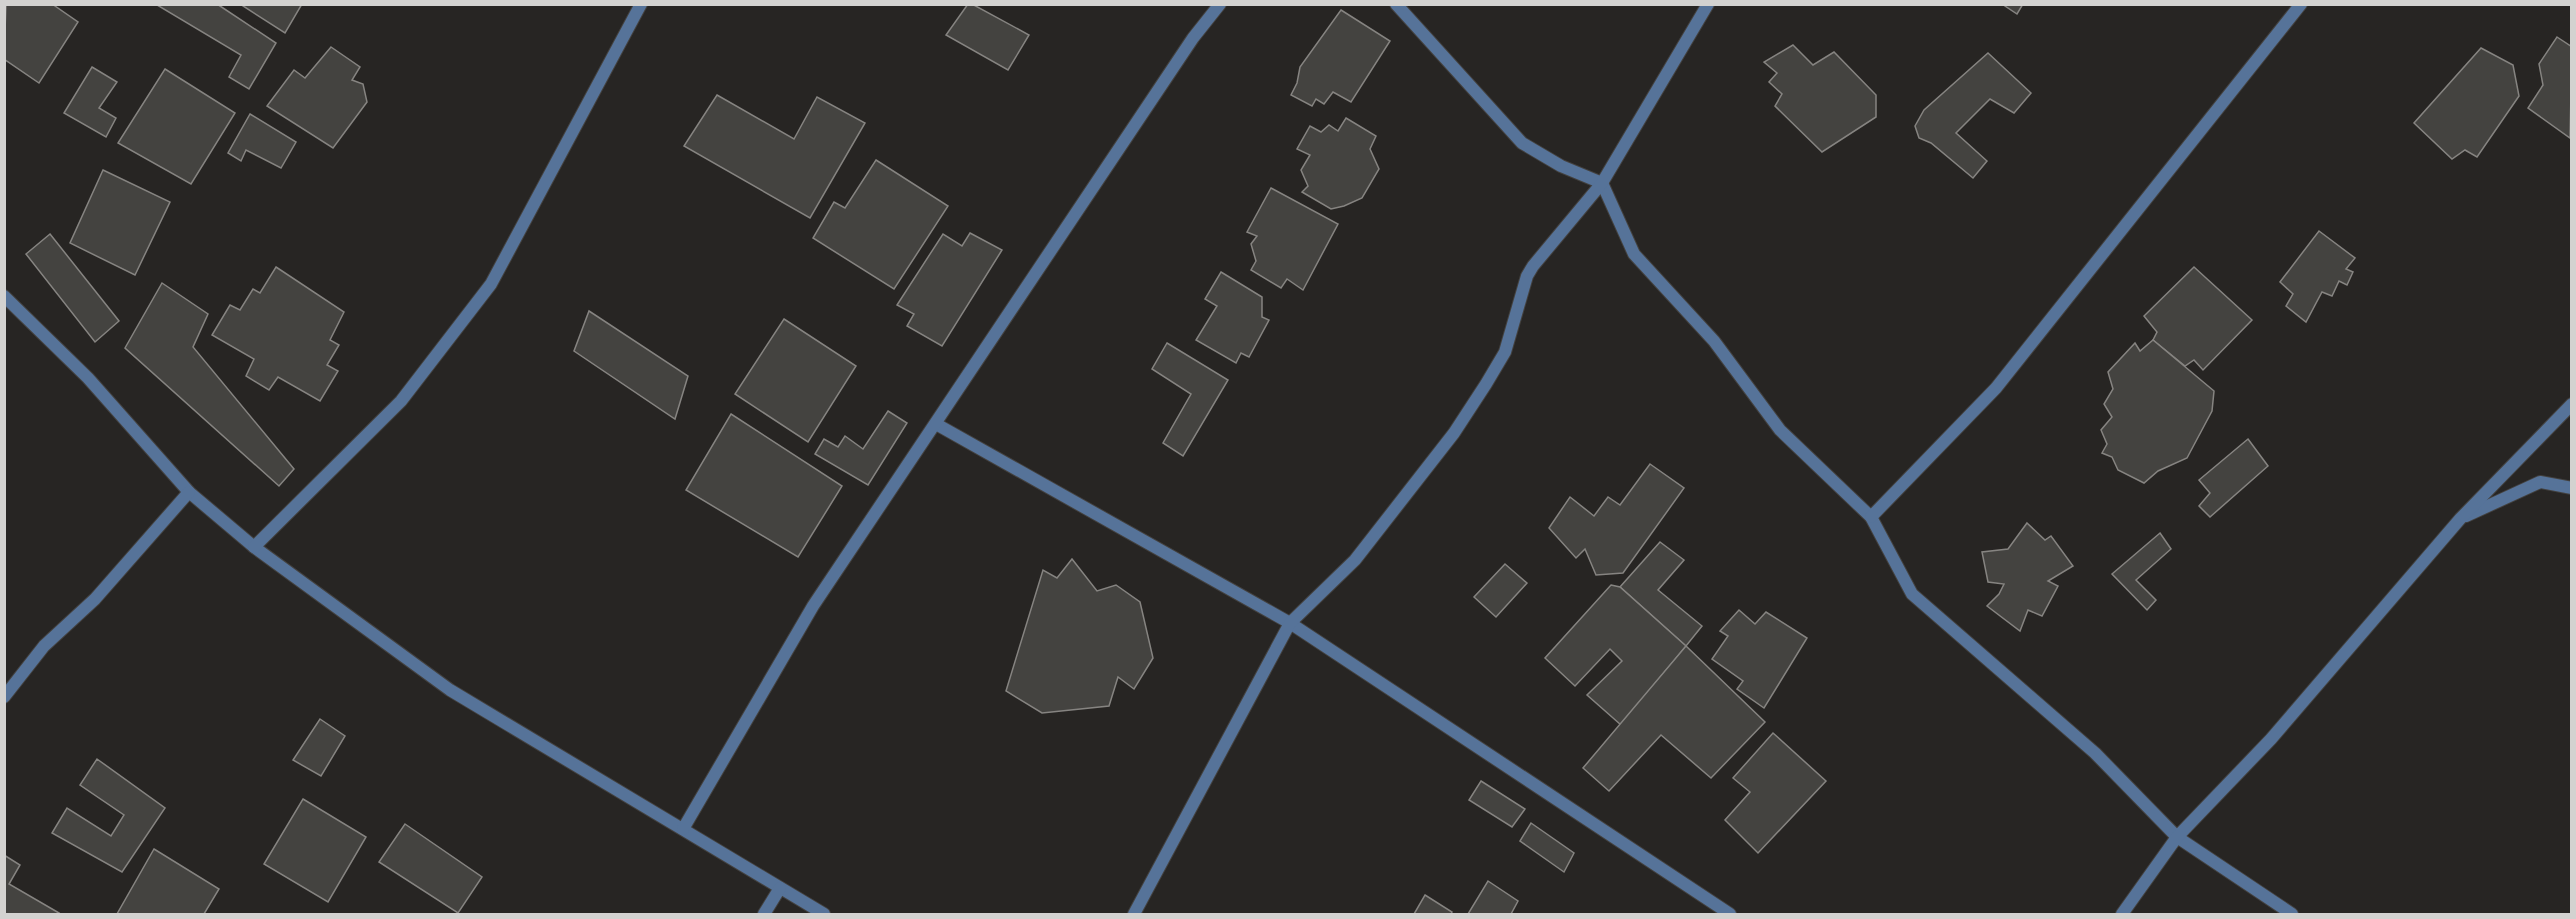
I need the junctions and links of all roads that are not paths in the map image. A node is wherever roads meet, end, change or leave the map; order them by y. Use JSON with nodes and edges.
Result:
{"nodes":[{"id":1,"x":641,"y":4,"type":"edge"},
{"id":2,"x":1220,"y":4,"type":"edge"},
{"id":3,"x":1396,"y":4,"type":"edge"},
{"id":4,"x":1708,"y":4,"type":"edge"},
{"id":5,"x":2301,"y":4,"type":"edge"},
{"id":6,"x":1602,"y":183,"type":"junction"},
{"id":7,"x":4,"y":296,"type":"edge"},
{"id":8,"x":2571,"y":404,"type":"edge"},
{"id":9,"x":936,"y":424,"type":"junction"},
{"id":10,"x":2571,"y":488,"type":"edge"},
{"id":11,"x":189,"y":492,"type":"junction"},
{"id":12,"x":1871,"y":517,"type":"junction"},
{"id":13,"x":2460,"y":519,"type":"junction"},
{"id":14,"x":254,"y":547,"type":"junction"},
{"id":15,"x":1290,"y":623,"type":"junction"},
{"id":16,"x":4,"y":697,"type":"edge"},
{"id":17,"x":683,"y":829,"type":"junction"},
{"id":18,"x":2177,"y":837,"type":"junction"},
{"id":19,"x":780,"y":888,"type":"junction"},
{"id":20,"x":764,"y":915,"type":"edge"},
{"id":21,"x":824,"y":915,"type":"edge"},
{"id":22,"x":1134,"y":915,"type":"edge"},
{"id":23,"x":1730,"y":915,"type":"edge"},
{"id":24,"x":2122,"y":915,"type":"edge"},
{"id":25,"x":2292,"y":915,"type":"edge"}],
"edges":[{"from":1,"to":14,"type":"street"},
{"from":2,"to":9,"type":"street"},
{"from":3,"to":6,"type":"street"},
{"from":4,"to":6,"type":"street"},
{"from":5,"to":12,"type":"street"},
{"from":6,"to":12,"type":"street"},
{"from":6,"to":15,"type":"street"},
{"from":7,"to":11,"type":"street"},
{"from":8,"to":13,"type":"street"},
{"from":9,"to":15,"type":"street"},
{"from":9,"to":17,"type":"street"},
{"from":10,"to":13,"type":"street"},
{"from":11,"to":14,"type":"street"},
{"from":11,"to":16,"type":"street"},
{"from":12,"to":18,"type":"street"},
{"from":13,"to":18,"type":"street"},
{"from":14,"to":17,"type":"street"},
{"from":15,"to":22,"type":"street"},
{"from":15,"to":23,"type":"street"},
{"from":17,"to":19,"type":"street"},
{"from":18,"to":24,"type":"street"},
{"from":18,"to":25,"type":"street"},
{"from":19,"to":20,"type":"street"},
{"from":19,"to":21,"type":"street"}]}
